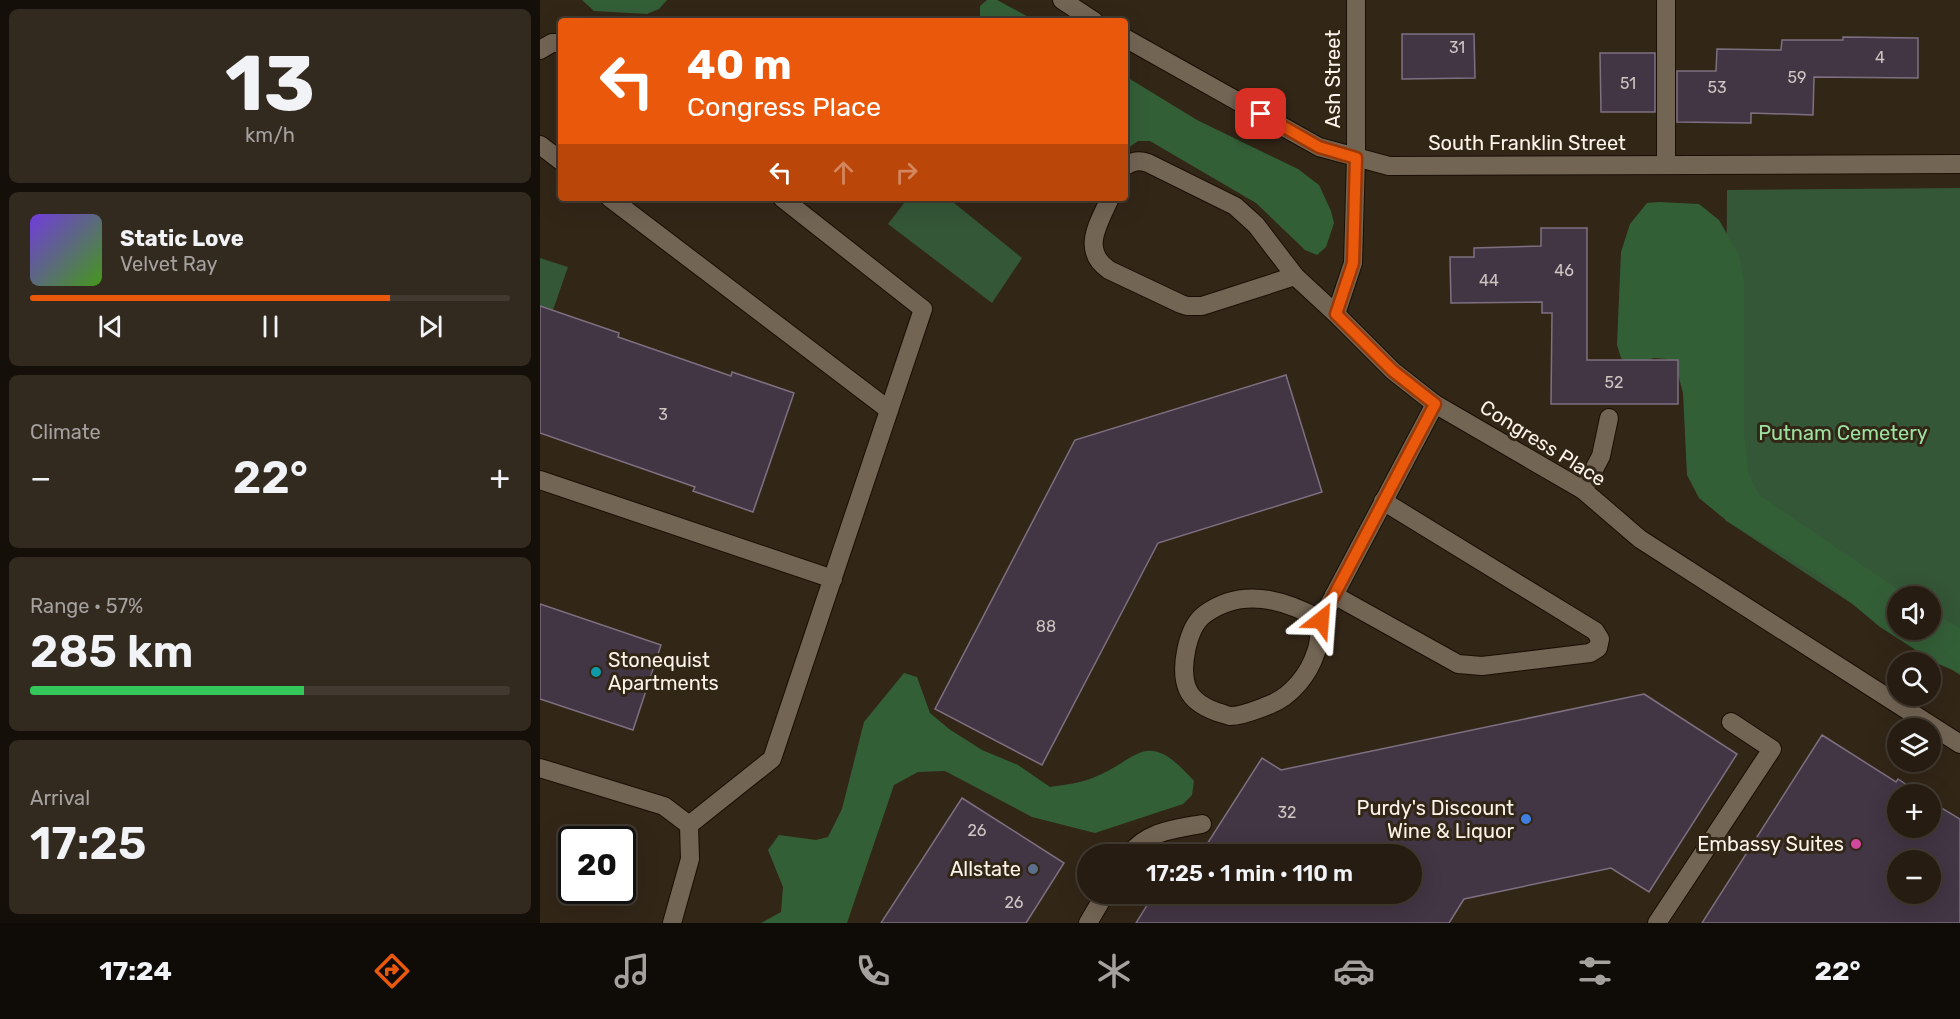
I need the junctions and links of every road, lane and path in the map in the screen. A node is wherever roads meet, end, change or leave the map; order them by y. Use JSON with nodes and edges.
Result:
{"nodes":[{"id":1,"x":1062,"y":0,"type":"edge"},
{"id":2,"x":1356,"y":0,"type":"edge"},
{"id":3,"x":1666,"y":0,"type":"edge"},
{"id":4,"x":1089,"y":18,"type":"edge"},
{"id":5,"x":1128,"y":40,"type":"edge"},
{"id":6,"x":558,"y":43,"type":"edge"},
{"id":7,"x":540,"y":50,"type":"edge"},
{"id":8,"x":540,"y":145,"type":"edge"},
{"id":9,"x":1356,"y":158,"type":"junction"},
{"id":10,"x":558,"y":159,"type":"edge"},
{"id":11,"x":1128,"y":164,"type":"edge"},
{"id":12,"x":1960,"y":164,"type":"edge"},
{"id":13,"x":1666,"y":165,"type":"junction"},
{"id":14,"x":614,"y":201,"type":"edge"},
{"id":15,"x":786,"y":201,"type":"edge"},
{"id":16,"x":1109,"y":201,"type":"edge"},
{"id":17,"x":1295,"y":276,"type":"junction"},
{"id":18,"x":1336,"y":314,"type":"junction"},
{"id":19,"x":1435,"y":404,"type":"junction"},
{"id":20,"x":889,"y":410,"type":"junction"},
{"id":21,"x":1609,"y":418,"type":"dead end"},
{"id":22,"x":540,"y":480,"type":"edge"},
{"id":23,"x":1583,"y":490,"type":"junction"},
{"id":24,"x":1383,"y":501,"type":"junction"},
{"id":25,"x":833,"y":579,"type":"junction"},
{"id":26,"x":1334,"y":595,"type":"junction"},
{"id":27,"x":1321,"y":620,"type":"junction"},
{"id":28,"x":1731,"y":722,"type":"dead end"},
{"id":29,"x":1960,"y":744,"type":"edge"},
{"id":30,"x":540,"y":768,"type":"edge"},
{"id":31,"x":1202,"y":824,"type":"dead end"},
{"id":32,"x":689,"y":825,"type":"junction"},
{"id":33,"x":1137,"y":844,"type":"edge"},
{"id":34,"x":1099,"y":904,"type":"edge"},
{"id":35,"x":672,"y":923,"type":"edge"},
{"id":36,"x":1088,"y":923,"type":"edge"},
{"id":37,"x":1657,"y":923,"type":"edge"}],
"edges":[{"from":1,"to":4,"type":"street"},
{"from":2,"to":9,"type":"street","name":"Ash Street"},
{"from":3,"to":13,"type":"street"},
{"from":5,"to":9,"type":"street","name":"South Franklin Street"},
{"from":6,"to":7,"type":"street"},
{"from":8,"to":10,"type":"street"},
{"from":9,"to":13,"type":"street","name":"South Franklin Street"},
{"from":9,"to":18,"type":"street"},
{"from":11,"to":17,"type":"street","name":"Congress Place"},
{"from":12,"to":13,"type":"street","name":"South Franklin Street"},
{"from":14,"to":20,"type":"street"},
{"from":15,"to":20,"type":"street"},
{"from":16,"to":17,"type":"street"},
{"from":17,"to":18,"type":"street","name":"Congress Place"},
{"from":18,"to":19,"type":"street","name":"Congress Place"},
{"from":19,"to":23,"type":"street","name":"Congress Place"},
{"from":19,"to":24,"type":"street"},
{"from":20,"to":25,"type":"street"},
{"from":21,"to":23,"type":"street"},
{"from":22,"to":25,"type":"street"},
{"from":23,"to":29,"type":"street","name":"Congress Place"},
{"from":24,"to":26,"type":"street"},
{"from":24,"to":26,"type":"street"},
{"from":25,"to":32,"type":"street"},
{"from":26,"to":27,"type":"street"},
{"from":27,"to":27,"type":"street"},
{"from":28,"to":37,"type":"street"},
{"from":30,"to":32,"type":"street"},
{"from":31,"to":33,"type":"street"},
{"from":32,"to":35,"type":"street"},
{"from":34,"to":36,"type":"street"}]}
